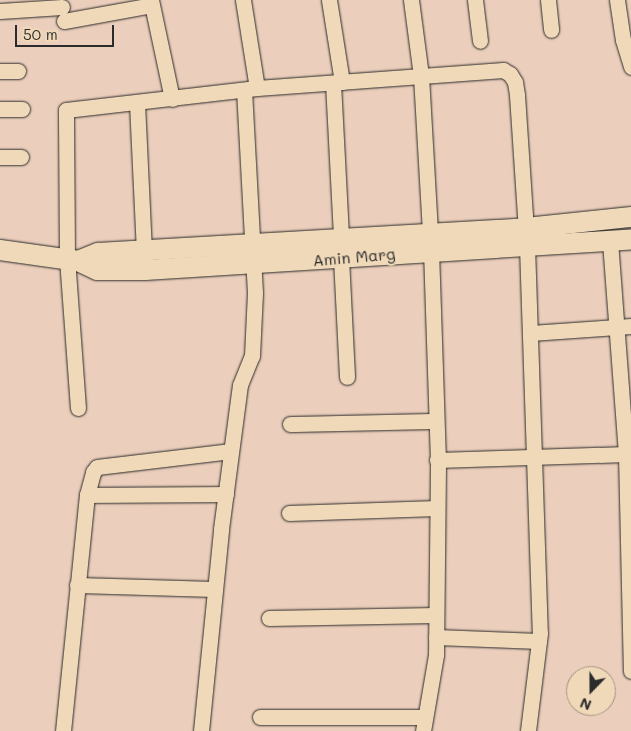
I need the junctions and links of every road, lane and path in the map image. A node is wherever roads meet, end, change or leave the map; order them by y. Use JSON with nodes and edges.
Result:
{"nodes":[{"id":1,"x":243,"y":0,"type":"edge"},
{"id":2,"x":329,"y":0,"type":"edge"},
{"id":3,"x":411,"y":0,"type":"edge"},
{"id":4,"x":475,"y":0,"type":"edge"},
{"id":5,"x":548,"y":0,"type":"edge"},
{"id":6,"x":617,"y":0,"type":"edge"},
{"id":7,"x":151,"y":3,"type":"edge"},
{"id":8,"x":0,"y":11,"type":"edge"},
{"id":9,"x":551,"y":30,"type":"dead end"},
{"id":10,"x":480,"y":41,"type":"dead end"},
{"id":11,"x":631,"y":67,"type":"edge"},
{"id":12,"x":0,"y":71,"type":"edge"},
{"id":13,"x":18,"y":71,"type":"dead end"},
{"id":14,"x":421,"y":76,"type":"junction"},
{"id":15,"x":337,"y":82,"type":"junction"},
{"id":16,"x":251,"y":89,"type":"junction"},
{"id":17,"x":172,"y":99,"type":"junction"},
{"id":18,"x":137,"y":103,"type":"junction"},
{"id":19,"x":0,"y":109,"type":"edge"},
{"id":20,"x":22,"y":109,"type":"dead end"},
{"id":21,"x":0,"y":157,"type":"edge"},
{"id":22,"x":21,"y":157,"type":"dead end"},
{"id":23,"x":631,"y":217,"type":"edge"},
{"id":24,"x":527,"y":237,"type":"junction"},
{"id":25,"x":631,"y":239,"type":"edge"},
{"id":26,"x":610,"y":241,"type":"junction"},
{"id":27,"x":430,"y":242,"type":"junction"},
{"id":28,"x":251,"y":245,"type":"junction"},
{"id":29,"x":341,"y":248,"type":"junction"},
{"id":30,"x":0,"y":250,"type":"edge"},
{"id":31,"x":144,"y":252,"type":"junction"},
{"id":32,"x":73,"y":260,"type":"junction"},
{"id":33,"x":252,"y":265,"type":"junction"},
{"id":34,"x":624,"y":326,"type":"edge"},
{"id":35,"x":531,"y":333,"type":"junction"},
{"id":36,"x":347,"y":377,"type":"dead end"},
{"id":37,"x":78,"y":408,"type":"dead end"},
{"id":38,"x":436,"y":421,"type":"junction"},
{"id":39,"x":290,"y":424,"type":"dead end"},
{"id":40,"x":231,"y":451,"type":"junction"},
{"id":41,"x":626,"y":454,"type":"junction"},
{"id":42,"x":534,"y":457,"type":"junction"},
{"id":43,"x":437,"y":460,"type":"junction"},
{"id":44,"x":226,"y":494,"type":"junction"},
{"id":45,"x":87,"y":495,"type":"junction"},
{"id":46,"x":437,"y":508,"type":"junction"},
{"id":47,"x":289,"y":513,"type":"dead end"},
{"id":48,"x":77,"y":585,"type":"junction"},
{"id":49,"x":215,"y":588,"type":"junction"},
{"id":50,"x":436,"y":615,"type":"junction"},
{"id":51,"x":269,"y":618,"type":"dead end"},
{"id":52,"x":436,"y":637,"type":"junction"},
{"id":53,"x":539,"y":641,"type":"junction"},
{"id":54,"x":631,"y":671,"type":"edge"},
{"id":55,"x":260,"y":716,"type":"dead end"},
{"id":56,"x":424,"y":724,"type":"edge"},
{"id":57,"x":63,"y":731,"type":"edge"},
{"id":58,"x":202,"y":731,"type":"edge"},
{"id":59,"x":528,"y":731,"type":"edge"}],
"edges":[{"from":1,"to":16,"type":"street"},
{"from":2,"to":15,"type":"street"},
{"from":3,"to":14,"type":"street"},
{"from":4,"to":10,"type":"street"},
{"from":5,"to":9,"type":"street"},
{"from":6,"to":11,"type":"street"},
{"from":7,"to":8,"type":"street"},
{"from":7,"to":17,"type":"street"},
{"from":12,"to":13,"type":"street"},
{"from":14,"to":15,"type":"street"},
{"from":14,"to":24,"type":"street"},
{"from":14,"to":27,"type":"street"},
{"from":15,"to":16,"type":"street"},
{"from":15,"to":29,"type":"street"},
{"from":16,"to":17,"type":"street"},
{"from":16,"to":28,"type":"street"},
{"from":17,"to":18,"type":"street"},
{"from":18,"to":31,"type":"street"},
{"from":18,"to":32,"type":"street"},
{"from":19,"to":20,"type":"street"},
{"from":21,"to":22,"type":"street"},
{"from":23,"to":24,"type":"main road","name":"Amin Marg"},
{"from":24,"to":26,"type":"main road","name":"Amin Marg"},
{"from":24,"to":27,"type":"main road","name":"Amin Marg"},
{"from":24,"to":35,"type":"street"},
{"from":25,"to":26,"type":"main road","name":"Amin Marg"},
{"from":26,"to":34,"type":"street"},
{"from":27,"to":29,"type":"main road","name":"Amin Marg"},
{"from":27,"to":38,"type":"street"},
{"from":28,"to":29,"type":"main road","name":"Amin Marg"},
{"from":28,"to":31,"type":"main road","name":"Amin Marg"},
{"from":28,"to":33,"type":"street"},
{"from":29,"to":33,"type":"main road","name":"Amin Marg"},
{"from":29,"to":36,"type":"street"},
{"from":30,"to":32,"type":"main road","name":"Amin Marg"},
{"from":31,"to":32,"type":"main road","name":"Amin Marg"},
{"from":32,"to":33,"type":"main road","name":"Amin Marg"},
{"from":32,"to":37,"type":"street"},
{"from":33,"to":40,"type":"street"},
{"from":34,"to":35,"type":"street"},
{"from":34,"to":41,"type":"street"},
{"from":35,"to":42,"type":"street"},
{"from":38,"to":39,"type":"street"},
{"from":38,"to":43,"type":"street"},
{"from":40,"to":44,"type":"street"},
{"from":40,"to":45,"type":"street"},
{"from":41,"to":42,"type":"street"},
{"from":41,"to":54,"type":"street"},
{"from":42,"to":43,"type":"street"},
{"from":42,"to":53,"type":"street"},
{"from":43,"to":46,"type":"street"},
{"from":44,"to":45,"type":"street"},
{"from":44,"to":49,"type":"street"},
{"from":45,"to":48,"type":"street"},
{"from":46,"to":47,"type":"street"},
{"from":46,"to":50,"type":"street"},
{"from":48,"to":49,"type":"street"},
{"from":48,"to":57,"type":"street"},
{"from":49,"to":58,"type":"street"},
{"from":50,"to":51,"type":"street"},
{"from":50,"to":52,"type":"street"},
{"from":52,"to":53,"type":"street"},
{"from":52,"to":56,"type":"street"},
{"from":53,"to":59,"type":"street"},
{"from":55,"to":56,"type":"street"}]}
